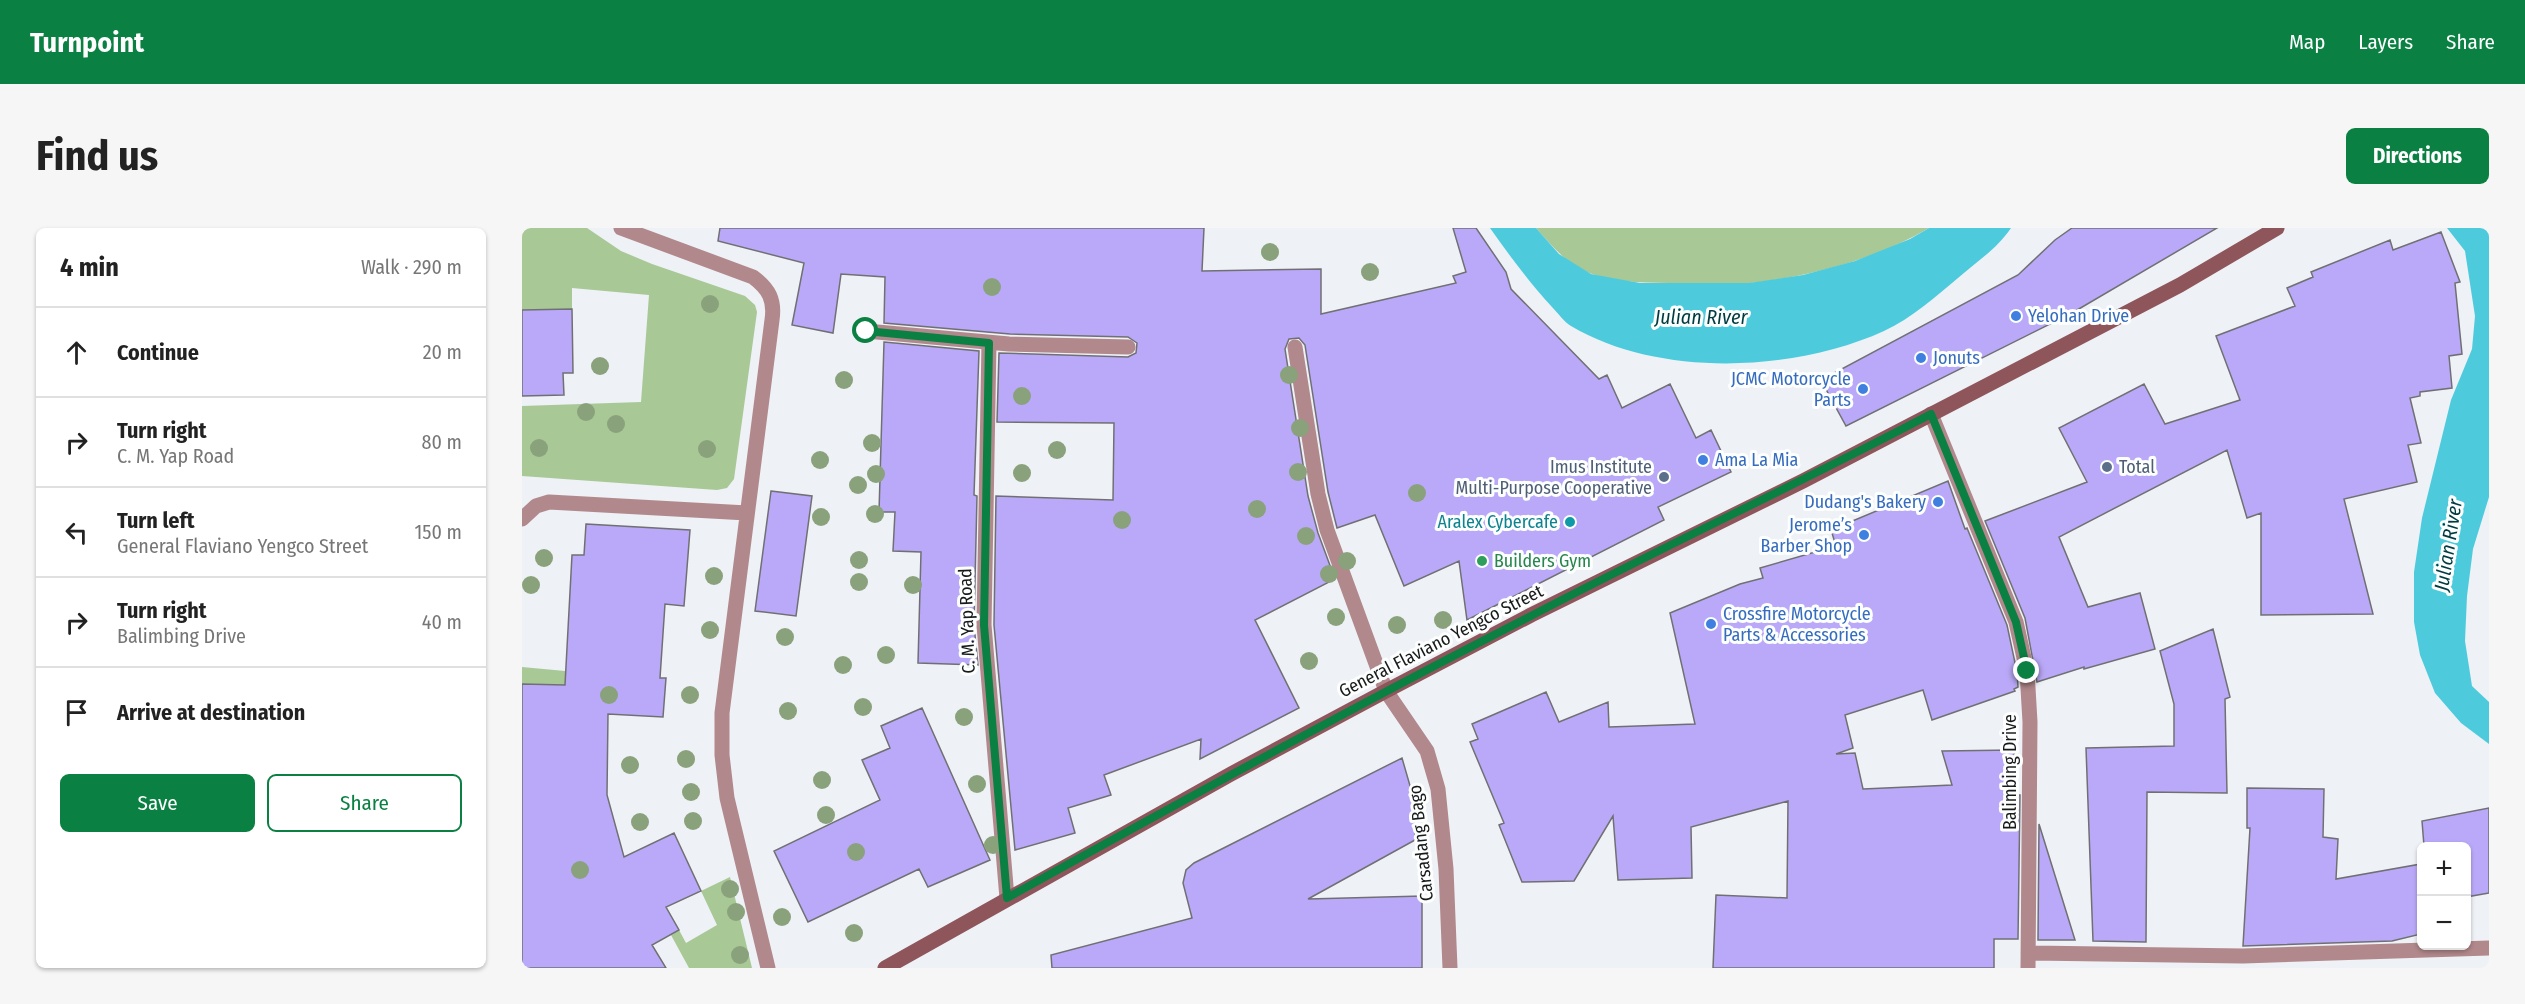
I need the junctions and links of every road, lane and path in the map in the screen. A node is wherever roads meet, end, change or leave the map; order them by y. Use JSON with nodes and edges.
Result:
{"nodes":[{"id":1,"x":621,"y":228,"type":"edge"},
{"id":2,"x":2277,"y":228,"type":"edge"},
{"id":3,"x":866,"y":331,"type":"dead end"},
{"id":4,"x":989,"y":343,"type":"junction"},
{"id":5,"x":1128,"y":347,"type":"dead end"},
{"id":6,"x":1295,"y":347,"type":"dead end"},
{"id":7,"x":1931,"y":414,"type":"junction"},
{"id":8,"x":747,"y":513,"type":"junction"},
{"id":9,"x":522,"y":519,"type":"edge"},
{"id":10,"x":1386,"y":691,"type":"junction"},
{"id":11,"x":1007,"y":898,"type":"junction"},
{"id":12,"x":2489,"y":948,"type":"edge"},
{"id":13,"x":2028,"y":961,"type":"edge"},
{"id":14,"x":768,"y":968,"type":"edge"},
{"id":15,"x":885,"y":968,"type":"edge"},
{"id":16,"x":1450,"y":968,"type":"edge"}],
"edges":[{"from":1,"to":8,"type":"street"},
{"from":2,"to":7,"type":"main road","name":"General Flaviano Yengco Street"},
{"from":3,"to":4,"type":"street"},
{"from":4,"to":5,"type":"street"},
{"from":4,"to":11,"type":"street","name":"C. M. Yap Road"},
{"from":6,"to":10,"type":"street","name":"Carsadang Bago"},
{"from":7,"to":10,"type":"main road","name":"General Flaviano Yengco Street"},
{"from":7,"to":13,"type":"street","name":"Balimbing Drive"},
{"from":8,"to":9,"type":"street"},
{"from":8,"to":14,"type":"street"},
{"from":10,"to":11,"type":"main road","name":"General Flaviano Yengco Street"},
{"from":10,"to":16,"type":"street","name":"Carsadang Bago"},
{"from":11,"to":15,"type":"main road","name":"General Flaviano Yengco Street"},
{"from":12,"to":13,"type":"street"}]}
